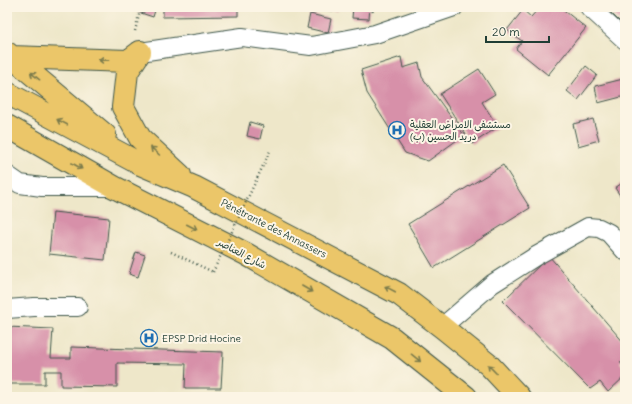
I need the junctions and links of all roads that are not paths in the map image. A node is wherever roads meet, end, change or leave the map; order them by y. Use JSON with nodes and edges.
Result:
{"nodes":[{"id":1,"x":454,"y":7,"type":"edge"},
{"id":2,"x":589,"y":7,"type":"edge"},
{"id":3,"x":625,"y":40,"type":"edge"},
{"id":4,"x":140,"y":52,"type":"junction"},
{"id":5,"x":9,"y":55,"type":"edge"},
{"id":6,"x":7,"y":93,"type":"edge"},
{"id":7,"x":7,"y":126,"type":"edge"},
{"id":8,"x":140,"y":164,"type":"junction"},
{"id":9,"x":11,"y":182,"type":"edge"},
{"id":10,"x":114,"y":187,"type":"junction"},
{"id":11,"x":194,"y":187,"type":"junction"},
{"id":12,"x":625,"y":251,"type":"edge"},
{"id":13,"x":78,"y":307,"type":"dead end"},
{"id":14,"x":7,"y":309,"type":"edge"},
{"id":15,"x":442,"y":327,"type":"junction"},
{"id":16,"x":466,"y":397,"type":"edge"},
{"id":17,"x":519,"y":397,"type":"edge"}],
"edges":[{"from":1,"to":4,"type":"street"},
{"from":2,"to":3,"type":"street"},
{"from":4,"to":5,"type":"highway","one_way":true},
{"from":11,"to":4,"type":"highway","one_way":true},
{"from":8,"to":5,"type":"highway","one_way":true},
{"from":8,"to":6,"type":"highway","name":"Pénétrante des Annassers","one_way":true},
{"from":7,"to":10,"type":"highway","name":"شارع العناصر","one_way":true},
{"from":8,"to":11,"type":"highway","name":"Pénétrante des Annassers"},
{"from":9,"to":10,"type":"street"},
{"from":10,"to":16,"type":"highway","name":"شارع العناصر","one_way":true},
{"from":15,"to":11,"type":"highway","name":"Pénétrante des Annassers","one_way":true},
{"from":12,"to":15,"type":"street"},
{"from":13,"to":14,"type":"street"},
{"from":17,"to":15,"type":"highway","name":"Pénétrante des Annassers","one_way":true}]}
